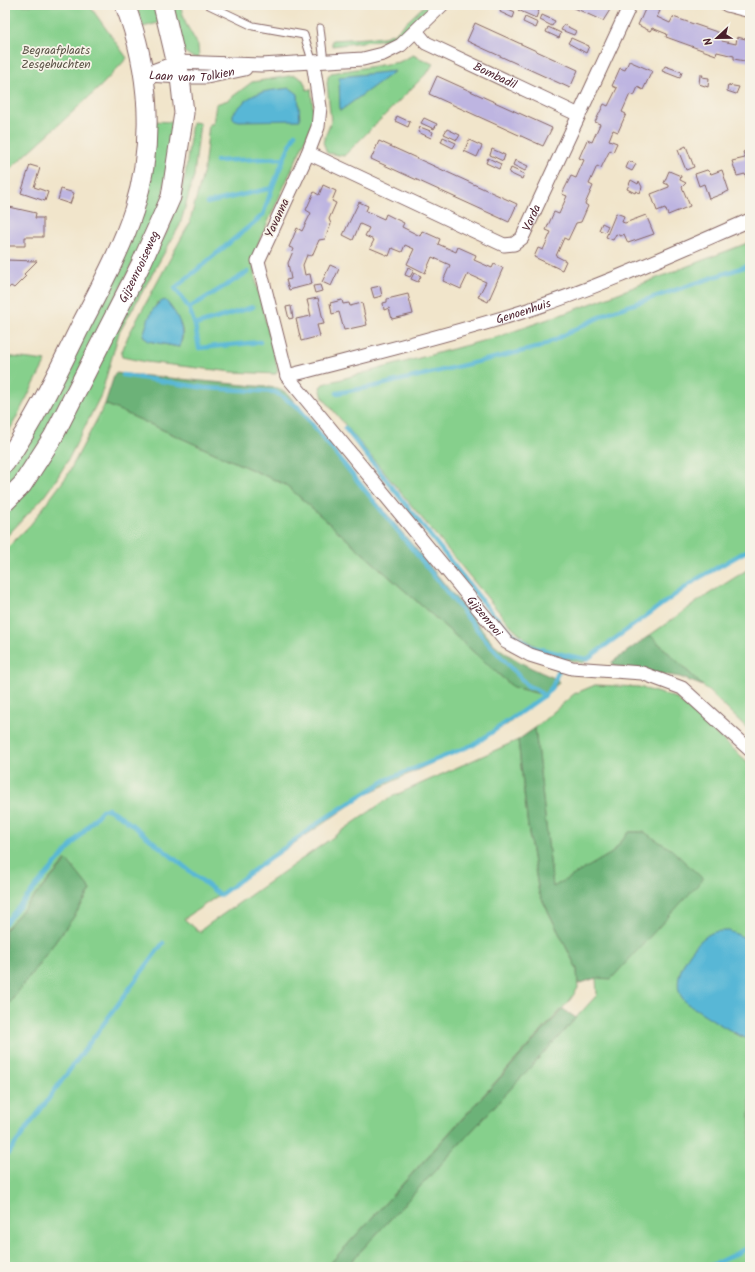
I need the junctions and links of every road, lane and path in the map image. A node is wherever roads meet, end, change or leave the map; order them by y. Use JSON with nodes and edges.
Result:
{"nodes":[{"id":1,"x":125,"y":5,"type":"edge"},
{"id":2,"x":163,"y":5,"type":"edge"},
{"id":3,"x":209,"y":5,"type":"edge"},
{"id":4,"x":442,"y":5,"type":"edge"},
{"id":5,"x":630,"y":5,"type":"edge"},
{"id":6,"x":727,"y":5,"type":"edge"},
{"id":7,"x":750,"y":10,"type":"edge"},
{"id":8,"x":320,"y":28,"type":"dead end"},
{"id":9,"x":416,"y":31,"type":"junction"},
{"id":10,"x":319,"y":62,"type":"junction"},
{"id":11,"x":178,"y":70,"type":"junction"},
{"id":12,"x":144,"y":74,"type":"junction"},
{"id":13,"x":579,"y":115,"type":"junction"},
{"id":14,"x":308,"y":153,"type":"junction"},
{"id":15,"x":750,"y":220,"type":"edge"},
{"id":16,"x":287,"y":376,"type":"junction"},
{"id":17,"x":5,"y":463,"type":"edge"},
{"id":18,"x":5,"y":502,"type":"edge"},
{"id":19,"x":750,"y":750,"type":"edge"}],
"edges":[{"from":1,"to":12,"type":"main road"},
{"from":2,"to":11,"type":"main road","name":"Gijzenrooiseweg"},
{"from":3,"to":10,"type":"lane"},
{"from":4,"to":9,"type":"street","name":"Laan van Tolkien"},
{"from":5,"to":13,"type":"street","name":"Varda"},
{"from":6,"to":7,"type":"street"},
{"from":8,"to":10,"type":"lane"},
{"from":9,"to":10,"type":"street","name":"Laan van Tolkien"},
{"from":9,"to":13,"type":"street","name":"Bombadil"},
{"from":10,"to":11,"type":"street","name":"Laan van Tolkien"},
{"from":10,"to":14,"type":"street","name":"Yavanna"},
{"from":11,"to":12,"type":"street","name":"Laan van Tolkien"},
{"from":11,"to":18,"type":"main road","name":"Gijzenrooiseweg"},
{"from":12,"to":17,"type":"main road"},
{"from":13,"to":14,"type":"street","name":"Varda"},
{"from":14,"to":16,"type":"street","name":"Yavanna"},
{"from":15,"to":16,"type":"street","name":"Genoenhuis"},
{"from":16,"to":19,"type":"street","name":"Gijzenrooi"}]}
